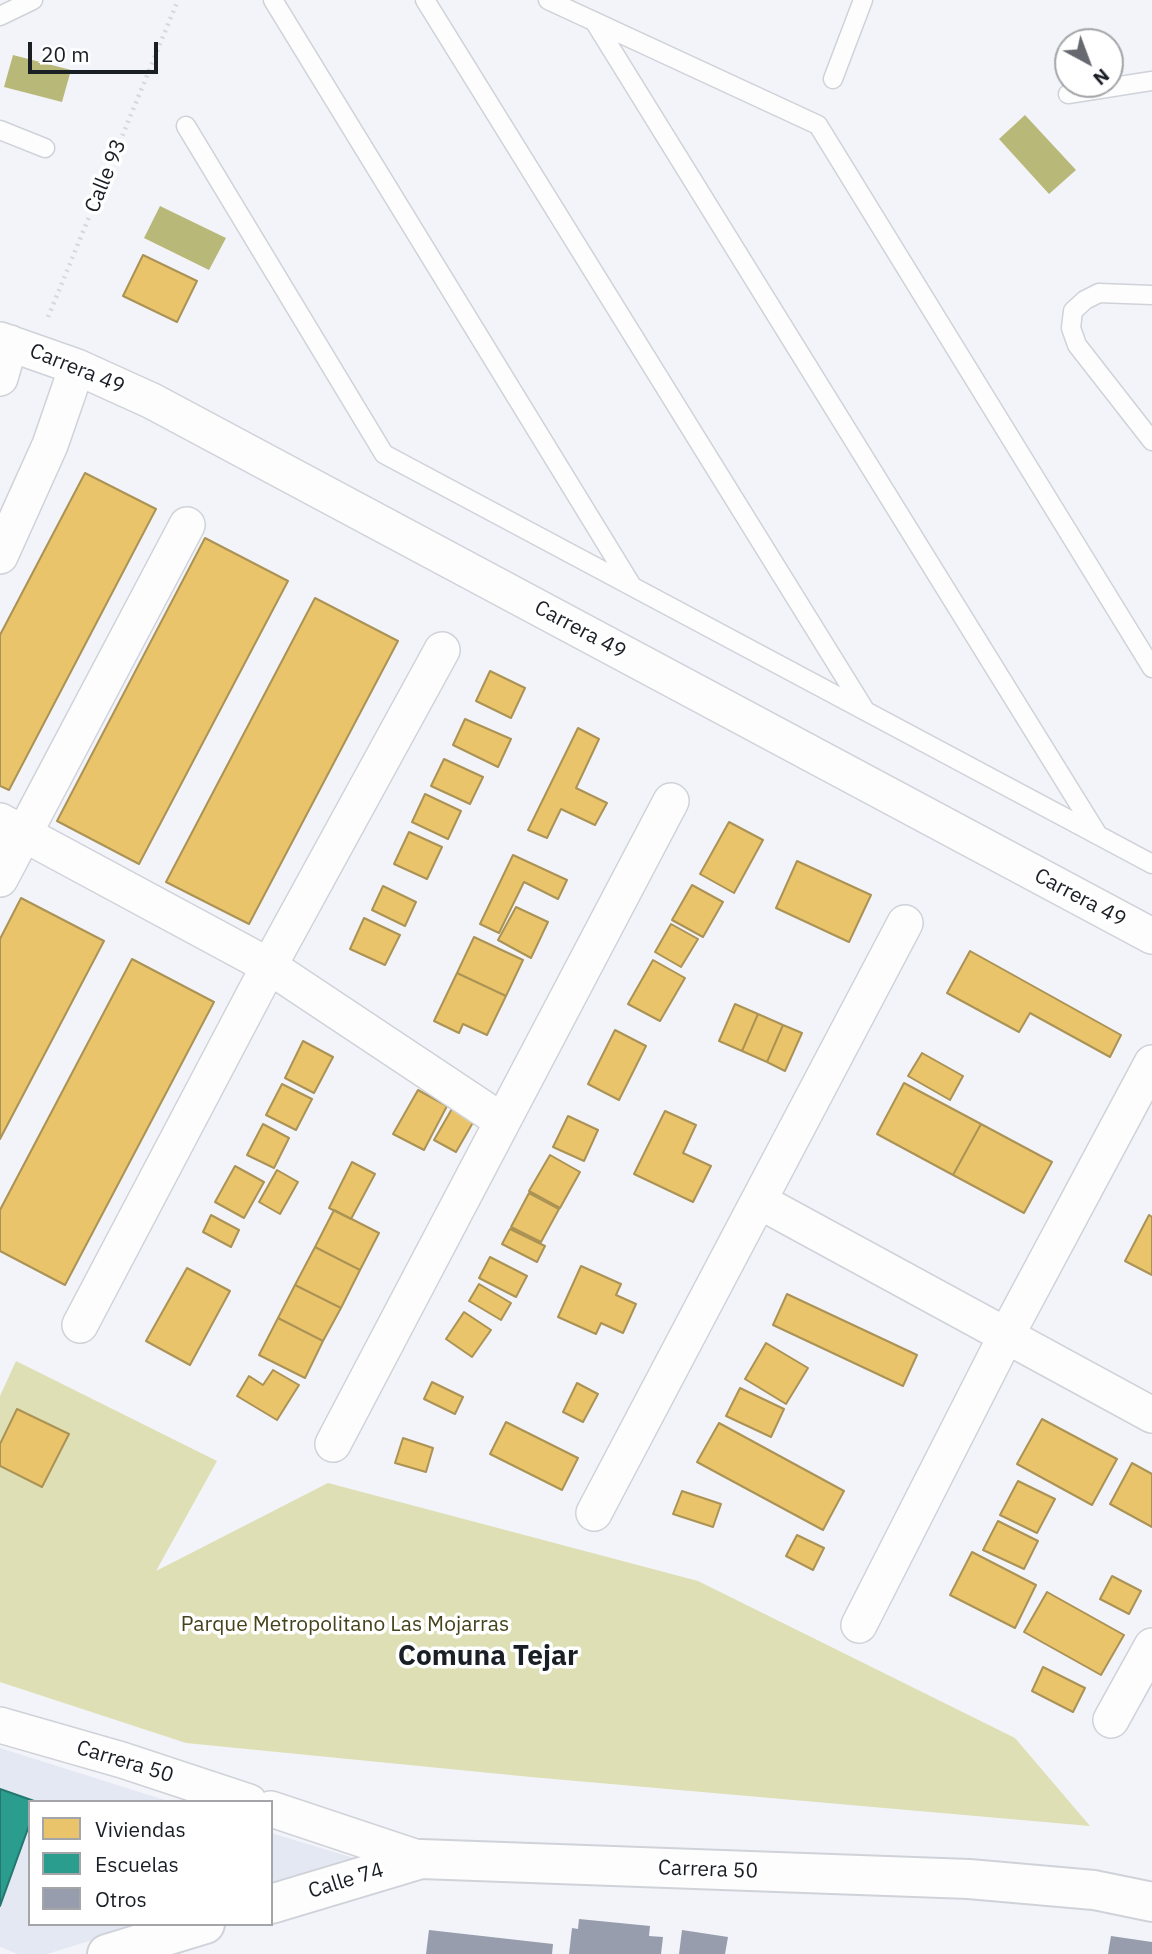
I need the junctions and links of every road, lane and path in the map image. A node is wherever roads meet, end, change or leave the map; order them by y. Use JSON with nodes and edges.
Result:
{"nodes":[{"id":1,"x":33,"y":0,"type":"edge"},
{"id":2,"x":178,"y":0,"type":"edge"},
{"id":3,"x":273,"y":0,"type":"edge"},
{"id":4,"x":425,"y":0,"type":"edge"},
{"id":5,"x":548,"y":0,"type":"edge"},
{"id":6,"x":863,"y":0,"type":"edge"},
{"id":7,"x":0,"y":16,"type":"edge"},
{"id":8,"x":594,"y":21,"type":"junction"},
{"id":9,"x":833,"y":79,"type":"dead end"},
{"id":10,"x":1152,"y":81,"type":"edge"},
{"id":11,"x":1124,"y":85,"type":"edge"},
{"id":12,"x":186,"y":126,"type":"dead end"},
{"id":13,"x":0,"y":130,"type":"edge"},
{"id":14,"x":45,"y":148,"type":"dead end"},
{"id":15,"x":1152,"y":295,"type":"edge"},
{"id":16,"x":15,"y":345,"type":"edge"},
{"id":17,"x":77,"y":367,"type":"junction"},
{"id":18,"x":0,"y":378,"type":"edge"},
{"id":19,"x":1152,"y":441,"type":"edge"},
{"id":20,"x":187,"y":525,"type":"dead end"},
{"id":21,"x":0,"y":556,"type":"edge"},
{"id":22,"x":632,"y":586,"type":"junction"},
{"id":23,"x":442,"y":650,"type":"dead end"},
{"id":24,"x":1152,"y":668,"type":"edge"},
{"id":25,"x":865,"y":710,"type":"junction"},
{"id":26,"x":671,"y":801,"type":"dead end"},
{"id":27,"x":12,"y":828,"type":"edge"},
{"id":28,"x":1098,"y":835,"type":"junction"},
{"id":29,"x":1152,"y":864,"type":"edge"},
{"id":30,"x":0,"y":880,"type":"edge"},
{"id":31,"x":905,"y":923,"type":"dead end"},
{"id":32,"x":1152,"y":936,"type":"edge"},
{"id":33,"x":269,"y":966,"type":"junction"},
{"id":34,"x":1152,"y":1063,"type":"edge"},
{"id":35,"x":502,"y":1121,"type":"junction"},
{"id":36,"x":759,"y":1201,"type":"junction"},
{"id":37,"x":80,"y":1325,"type":"dead end"},
{"id":38,"x":1006,"y":1336,"type":"junction"},
{"id":39,"x":1152,"y":1415,"type":"edge"},
{"id":40,"x":333,"y":1444,"type":"dead end"},
{"id":41,"x":594,"y":1513,"type":"dead end"},
{"id":42,"x":859,"y":1625,"type":"dead end"},
{"id":43,"x":1152,"y":1646,"type":"edge"},
{"id":44,"x":1111,"y":1720,"type":"dead end"},
{"id":45,"x":0,"y":1725,"type":"edge"},
{"id":46,"x":243,"y":1800,"type":"edge"},
{"id":47,"x":273,"y":1810,"type":"edge"},
{"id":48,"x":421,"y":1858,"type":"junction"},
{"id":49,"x":1152,"y":1902,"type":"edge"},
{"id":50,"x":273,"y":1903,"type":"edge"},
{"id":51,"x":198,"y":1926,"type":"edge"},
{"id":52,"x":107,"y":1954,"type":"edge"}],
"edges":[{"from":1,"to":7,"type":"lane"},
{"from":2,"to":16,"type":"path","name":"Calle 93"},
{"from":3,"to":22,"type":"lane"},
{"from":4,"to":25,"type":"lane"},
{"from":5,"to":8,"type":"lane"},
{"from":6,"to":9,"type":"lane"},
{"from":8,"to":24,"type":"lane"},
{"from":8,"to":28,"type":"lane"},
{"from":10,"to":11,"type":"lane"},
{"from":12,"to":22,"type":"lane"},
{"from":13,"to":14,"type":"lane"},
{"from":15,"to":19,"type":"lane"},
{"from":16,"to":17,"type":"street","name":"Carrera 49"},
{"from":16,"to":18,"type":"street"},
{"from":17,"to":21,"type":"street"},
{"from":17,"to":32,"type":"street","name":"Carrera 49"},
{"from":20,"to":27,"type":"street"},
{"from":22,"to":25,"type":"lane"},
{"from":23,"to":33,"type":"street"},
{"from":25,"to":28,"type":"lane"},
{"from":26,"to":35,"type":"street"},
{"from":27,"to":30,"type":"street"},
{"from":27,"to":33,"type":"street"},
{"from":28,"to":29,"type":"lane"},
{"from":31,"to":36,"type":"street"},
{"from":33,"to":35,"type":"street"},
{"from":33,"to":37,"type":"street"},
{"from":34,"to":38,"type":"street"},
{"from":35,"to":40,"type":"street"},
{"from":36,"to":38,"type":"street"},
{"from":36,"to":41,"type":"street"},
{"from":38,"to":39,"type":"street"},
{"from":38,"to":42,"type":"street"},
{"from":43,"to":44,"type":"street"},
{"from":45,"to":46,"type":"street","name":"Carrera 50"},
{"from":47,"to":48,"type":"street","name":"Carrera 50"},
{"from":48,"to":49,"type":"street","name":"Carrera 50"},
{"from":48,"to":50,"type":"street","name":"Calle 74"},
{"from":51,"to":52,"type":"street"}]}
